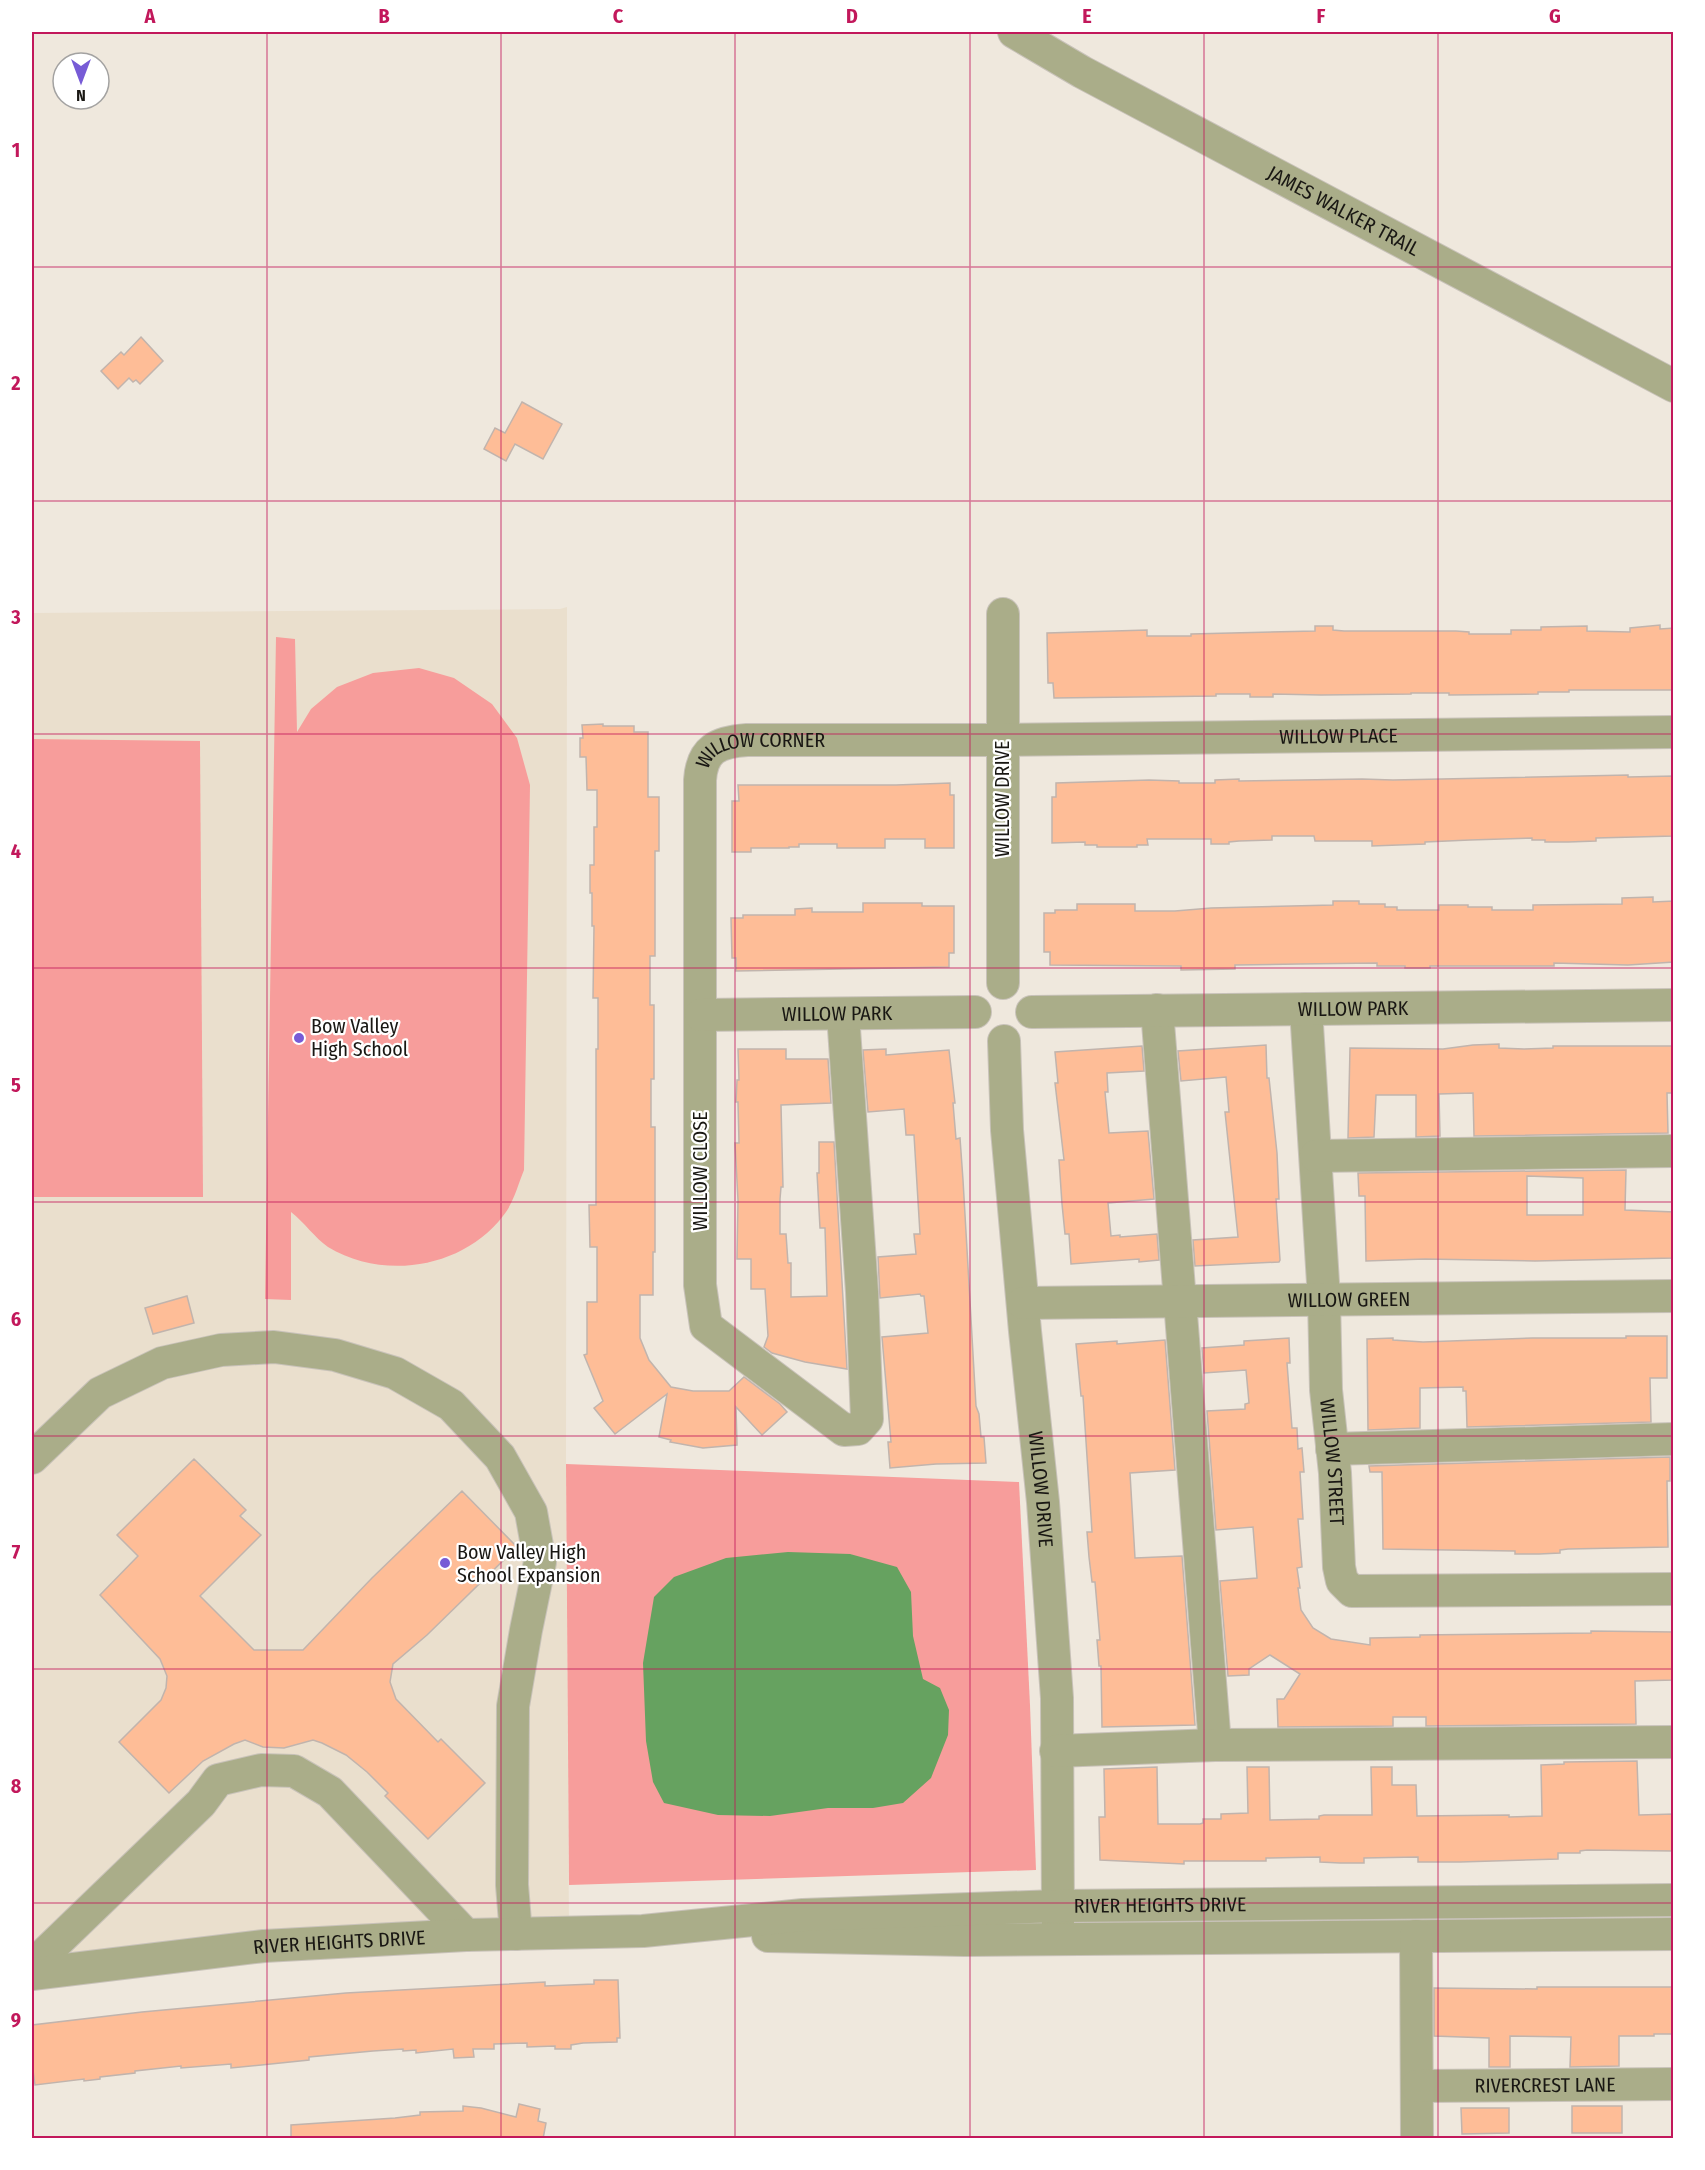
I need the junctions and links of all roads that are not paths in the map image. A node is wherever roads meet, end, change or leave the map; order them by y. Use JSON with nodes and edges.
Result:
{"nodes":[{"id":1,"x":1014,"y":32,"type":"edge"},
{"id":2,"x":1674,"y":387,"type":"edge"},
{"id":3,"x":1003,"y":614,"type":"dead end"},
{"id":4,"x":1674,"y":732,"type":"edge"},
{"id":5,"x":1002,"y":740,"type":"junction"},
{"id":6,"x":1003,"y":984,"type":"junction"},
{"id":7,"x":1674,"y":1005,"type":"edge"},
{"id":8,"x":1306,"y":1009,"type":"junction"},
{"id":9,"x":1157,"y":1010,"type":"junction"},
{"id":10,"x":975,"y":1012,"type":"junction"},
{"id":11,"x":1032,"y":1012,"type":"junction"},
{"id":12,"x":843,"y":1014,"type":"junction"},
{"id":13,"x":701,"y":1015,"type":"junction"},
{"id":14,"x":1004,"y":1041,"type":"junction"},
{"id":15,"x":1674,"y":1151,"type":"edge"},
{"id":16,"x":1316,"y":1156,"type":"junction"},
{"id":17,"x":1674,"y":1296,"type":"edge"},
{"id":18,"x":1324,"y":1299,"type":"junction"},
{"id":19,"x":1180,"y":1302,"type":"junction"},
{"id":20,"x":1023,"y":1303,"type":"junction"},
{"id":21,"x":1674,"y":1439,"type":"edge"},
{"id":22,"x":1332,"y":1449,"type":"junction"},
{"id":23,"x":32,"y":1458,"type":"edge"},
{"id":24,"x":1674,"y":1589,"type":"edge"},
{"id":25,"x":1674,"y":1742,"type":"edge"},
{"id":26,"x":1215,"y":1746,"type":"junction"},
{"id":27,"x":1056,"y":1751,"type":"junction"},
{"id":28,"x":1674,"y":1900,"type":"edge"},
{"id":29,"x":1057,"y":1906,"type":"junction"},
{"id":30,"x":647,"y":1931,"type":"junction"},
{"id":31,"x":516,"y":1934,"type":"junction"},
{"id":32,"x":1674,"y":1934,"type":"edge"},
{"id":33,"x":466,"y":1935,"type":"junction"},
{"id":34,"x":1416,"y":1936,"type":"junction"},
{"id":35,"x":1058,"y":1939,"type":"junction"},
{"id":36,"x":32,"y":1966,"type":"edge"},
{"id":37,"x":32,"y":1974,"type":"edge"},
{"id":38,"x":1674,"y":2084,"type":"edge"},
{"id":39,"x":1417,"y":2086,"type":"junction"},
{"id":40,"x":1417,"y":2139,"type":"edge"}],
"edges":[{"from":1,"to":2,"type":"street","name":"JAMES WALKER TRAIL"},
{"from":3,"to":5,"type":"street","name":"WILLOW DRIVE"},
{"from":4,"to":5,"type":"street","name":"WILLOW PLACE"},
{"from":5,"to":6,"type":"street","name":"WILLOW DRIVE"},
{"from":5,"to":13,"type":"street","name":"WILLOW CORNER"},
{"from":6,"to":10,"type":"street"},
{"from":6,"to":11,"type":"street"},
{"from":7,"to":8,"type":"street","name":"WILLOW PARK"},
{"from":8,"to":9,"type":"street","name":"WILLOW PARK"},
{"from":8,"to":16,"type":"street","name":"WILLOW STREET"},
{"from":9,"to":11,"type":"street","name":"WILLOW PARK"},
{"from":9,"to":19,"type":"street"},
{"from":10,"to":12,"type":"street","name":"WILLOW PARK"},
{"from":10,"to":14,"type":"street"},
{"from":11,"to":14,"type":"street"},
{"from":12,"to":13,"type":"street","name":"WILLOW PARK"},
{"from":12,"to":13,"type":"street","name":"WILLOW CLOSE"},
{"from":14,"to":20,"type":"street","name":"WILLOW DRIVE"},
{"from":15,"to":16,"type":"street"},
{"from":16,"to":18,"type":"street","name":"WILLOW STREET"},
{"from":17,"to":18,"type":"street","name":"WILLOW GREEN"},
{"from":18,"to":19,"type":"street","name":"WILLOW GREEN"},
{"from":18,"to":22,"type":"street","name":"WILLOW STREET"},
{"from":19,"to":20,"type":"street","name":"WILLOW GREEN"},
{"from":19,"to":26,"type":"street"},
{"from":20,"to":27,"type":"street","name":"WILLOW DRIVE"},
{"from":21,"to":22,"type":"street"},
{"from":22,"to":24,"type":"street","name":"WILLOW STREET"},
{"from":23,"to":31,"type":"street"},
{"from":25,"to":26,"type":"street"},
{"from":26,"to":27,"type":"street"},
{"from":27,"to":29,"type":"street","name":"WILLOW DRIVE"},
{"from":28,"to":29,"type":"street","name":"RIVER HEIGHTS DRIVE"},
{"from":29,"to":30,"type":"street","name":"RIVER HEIGHTS DRIVE"},
{"from":29,"to":35,"type":"street","name":"WILLOW DRIVE"},
{"from":30,"to":31,"type":"street","name":"RIVER HEIGHTS DRIVE"},
{"from":30,"to":35,"type":"street","name":"RIVER HEIGHTS DRIVE"},
{"from":31,"to":33,"type":"street","name":"RIVER HEIGHTS DRIVE"},
{"from":32,"to":34,"type":"street","name":"RIVER HEIGHTS DRIVE"},
{"from":33,"to":36,"type":"street"},
{"from":33,"to":37,"type":"street","name":"RIVER HEIGHTS DRIVE"},
{"from":34,"to":35,"type":"street","name":"RIVER HEIGHTS DRIVE"},
{"from":34,"to":39,"type":"street"},
{"from":38,"to":39,"type":"street","name":"RIVERCREST LANE"},
{"from":39,"to":40,"type":"street"}]}
